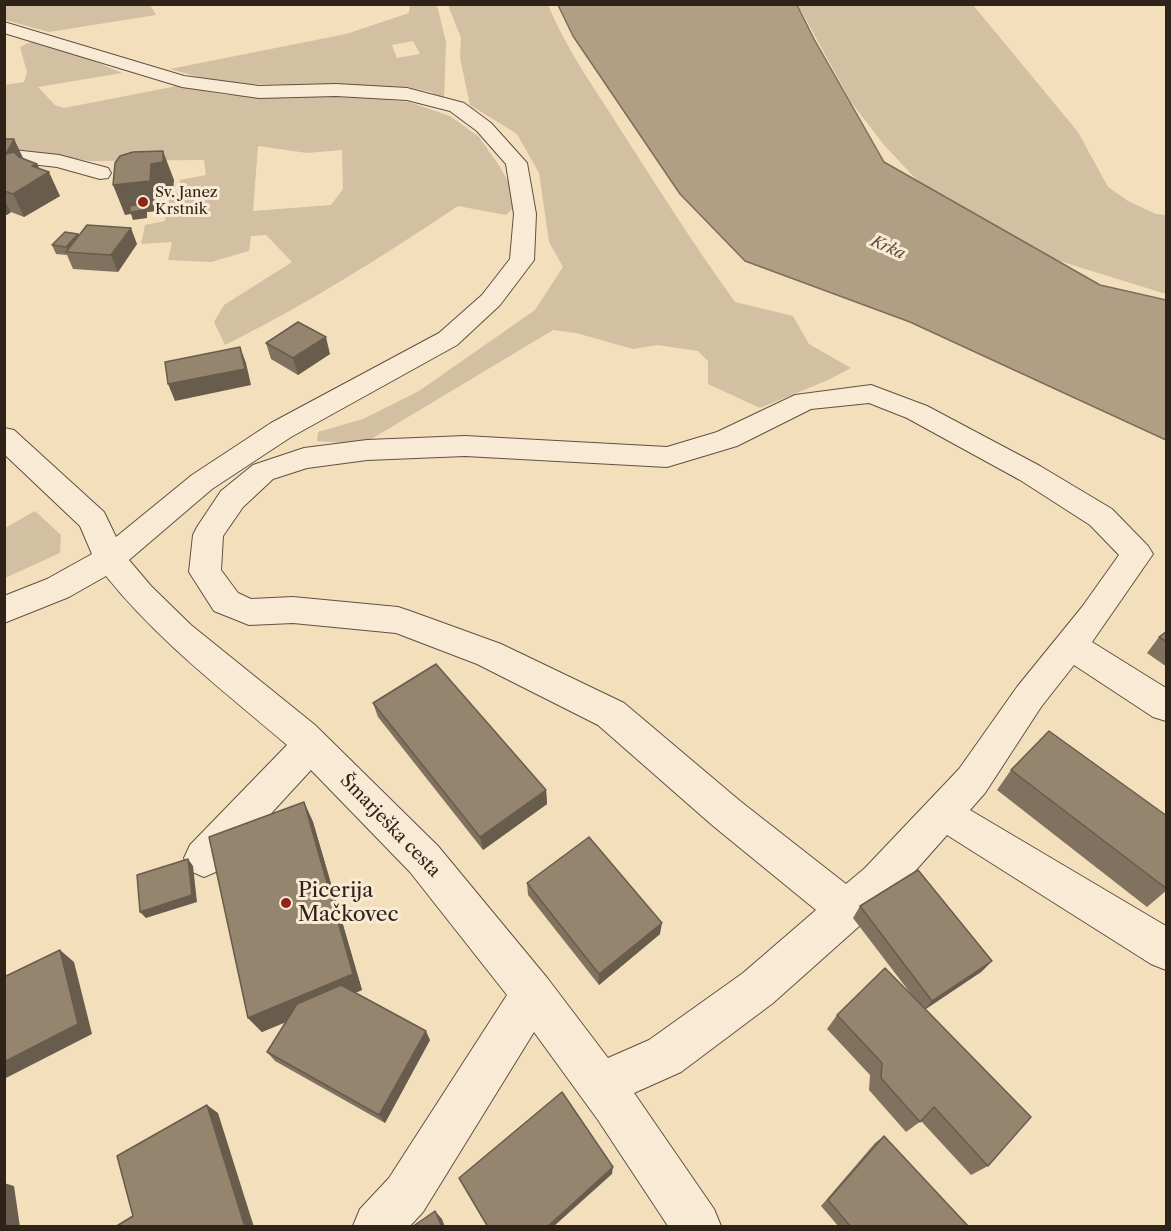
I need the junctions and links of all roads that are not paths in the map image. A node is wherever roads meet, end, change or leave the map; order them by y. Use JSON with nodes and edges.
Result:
{"nodes":[{"id":1,"x":4,"y":27,"type":"edge"},
{"id":2,"x":4,"y":156,"type":"edge"},
{"id":3,"x":100,"y":173,"type":"dead end"},
{"id":4,"x":4,"y":437,"type":"edge"},
{"id":5,"x":110,"y":559,"type":"junction"},
{"id":6,"x":4,"y":610,"type":"edge"},
{"id":7,"x":1071,"y":646,"type":"junction"},
{"id":8,"x":1167,"y":706,"type":"edge"},
{"id":9,"x":311,"y":745,"type":"junction"},
{"id":10,"x":962,"y":825,"type":"dead end"},
{"id":11,"x":204,"y":858,"type":"dead end"},
{"id":12,"x":847,"y":910,"type":"junction"},
{"id":13,"x":1167,"y":949,"type":"edge"},
{"id":14,"x":533,"y":994,"type":"junction"},
{"id":15,"x":599,"y":1085,"type":"junction"},
{"id":16,"x":377,"y":1227,"type":"edge"},
{"id":17,"x":697,"y":1227,"type":"edge"}],
"edges":[{"from":1,"to":5,"type":"street"},
{"from":2,"to":3,"type":"street"},
{"from":4,"to":5,"type":"street","name":"Šmarješka cesta"},
{"from":5,"to":6,"type":"street"},
{"from":5,"to":9,"type":"street","name":"Šmarješka cesta"},
{"from":7,"to":8,"type":"street"},
{"from":7,"to":12,"type":"street"},
{"from":7,"to":12,"type":"street"},
{"from":9,"to":11,"type":"street"},
{"from":9,"to":14,"type":"street","name":"Šmarješka cesta"},
{"from":10,"to":13,"type":"street"},
{"from":12,"to":15,"type":"street"},
{"from":14,"to":15,"type":"street","name":"Šmarješka cesta"},
{"from":14,"to":16,"type":"street"},
{"from":15,"to":17,"type":"street","name":"Šmarješka cesta"}]}
